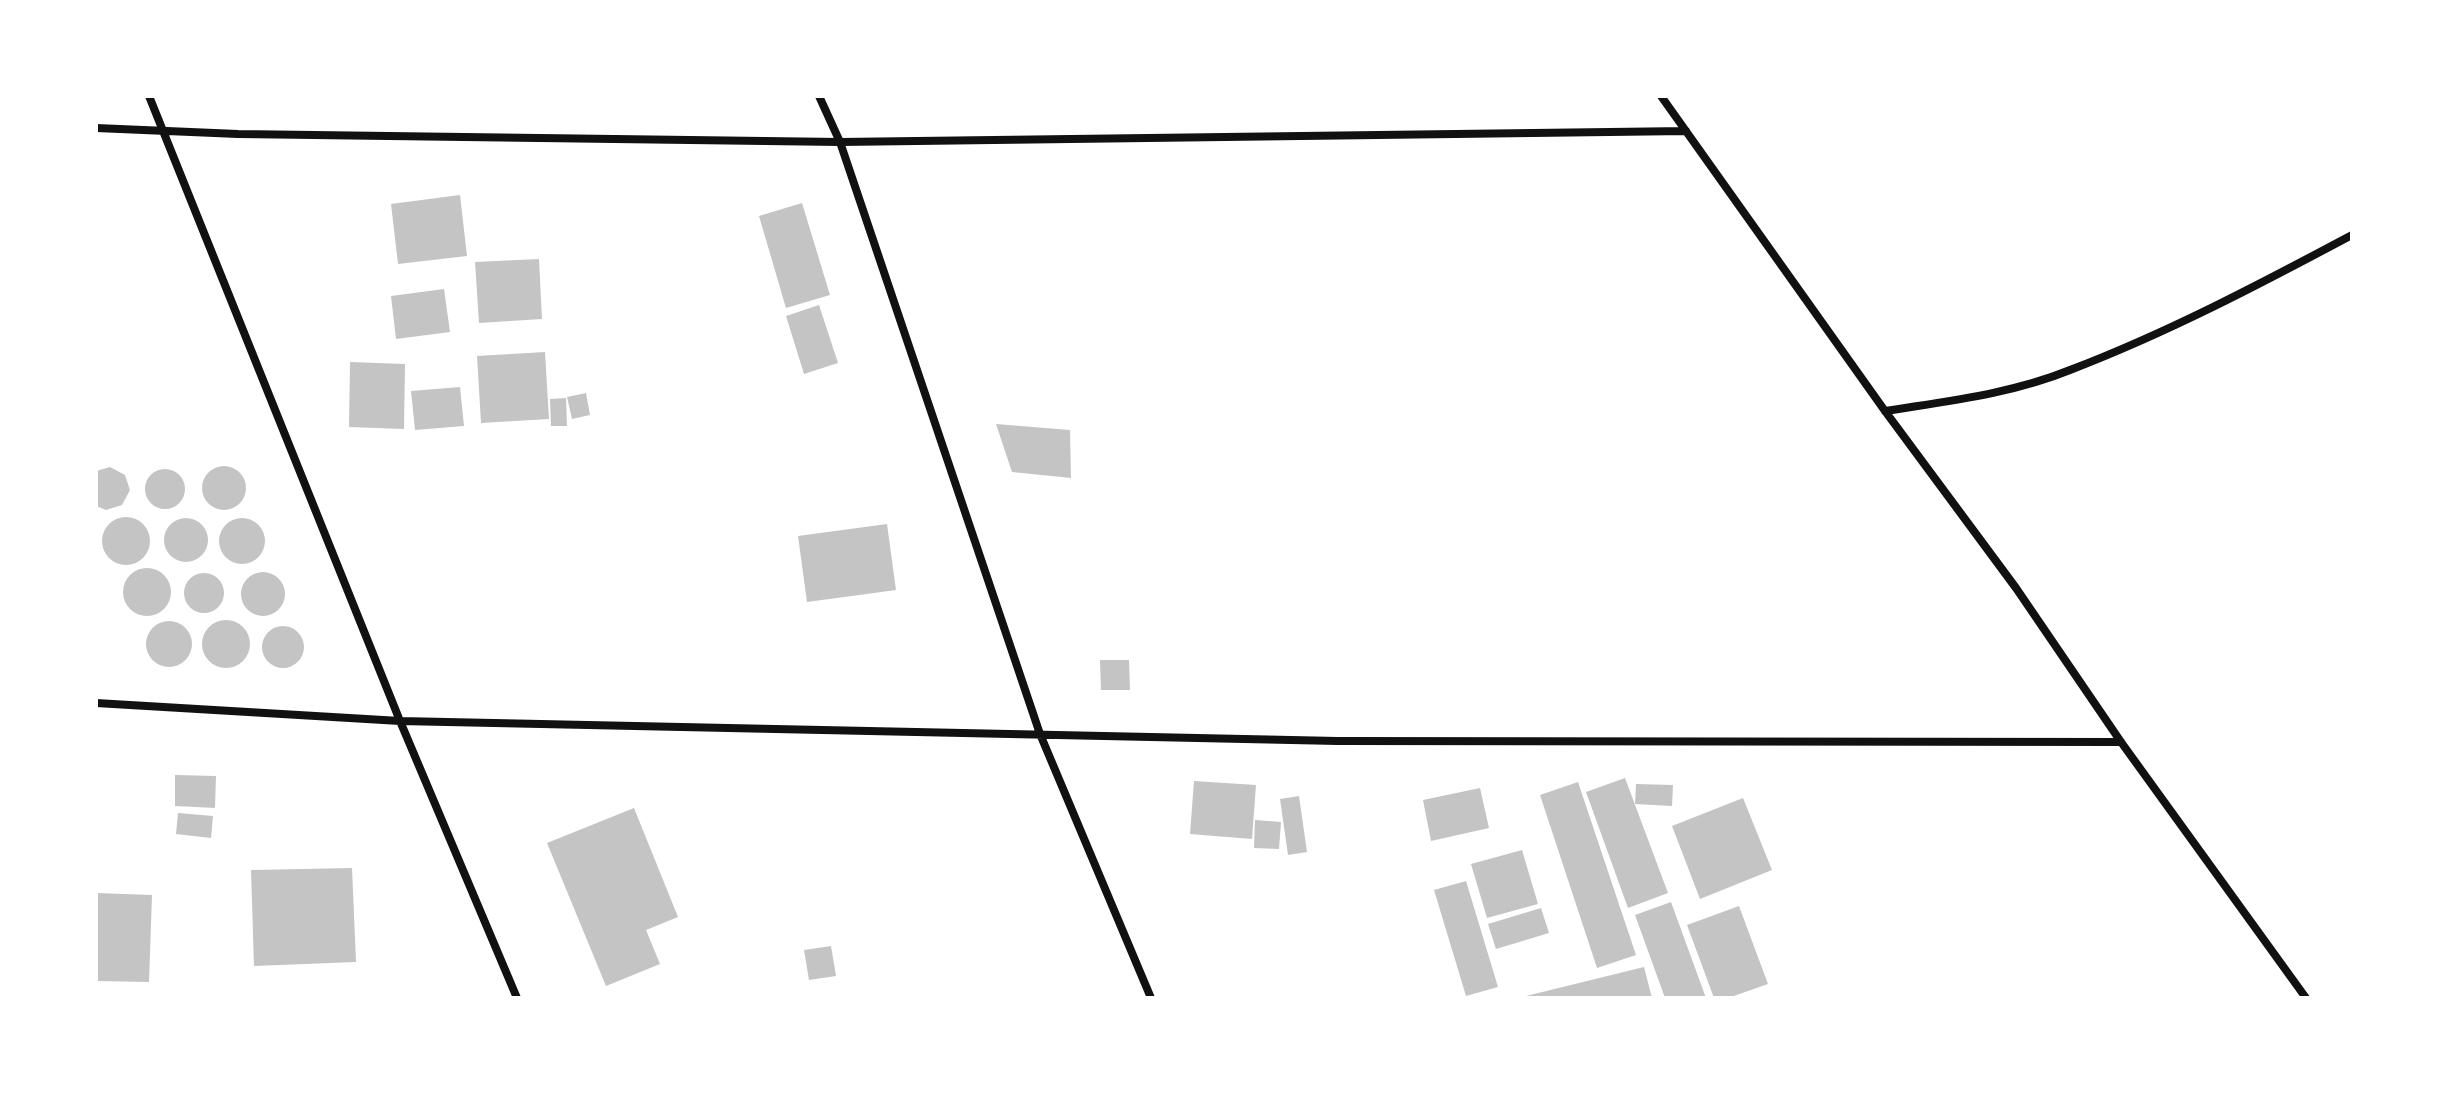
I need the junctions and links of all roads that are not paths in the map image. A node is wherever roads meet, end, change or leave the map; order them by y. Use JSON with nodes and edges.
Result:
{"nodes":[{"id":1,"x":149,"y":96,"type":"edge"},
{"id":2,"x":819,"y":96,"type":"edge"},
{"id":3,"x":1661,"y":96,"type":"edge"},
{"id":4,"x":96,"y":128,"type":"edge"},
{"id":5,"x":162,"y":129,"type":"junction"},
{"id":6,"x":1686,"y":131,"type":"junction"},
{"id":7,"x":840,"y":142,"type":"junction"},
{"id":8,"x":2352,"y":235,"type":"edge"},
{"id":9,"x":1885,"y":411,"type":"junction"},
{"id":10,"x":96,"y":703,"type":"edge"},
{"id":11,"x":400,"y":721,"type":"junction"},
{"id":12,"x":1040,"y":734,"type":"junction"},
{"id":13,"x":2121,"y":742,"type":"junction"},
{"id":14,"x":517,"y":998,"type":"edge"},
{"id":15,"x":1151,"y":998,"type":"edge"},
{"id":16,"x":2306,"y":998,"type":"edge"}],
"edges":[{"from":1,"to":5,"type":"street"},
{"from":2,"to":7,"type":"street"},
{"from":3,"to":6,"type":"street"},
{"from":4,"to":5,"type":"street"},
{"from":5,"to":7,"type":"street"},
{"from":5,"to":11,"type":"street"},
{"from":6,"to":7,"type":"street"},
{"from":6,"to":9,"type":"street"},
{"from":7,"to":12,"type":"street"},
{"from":8,"to":9,"type":"street"},
{"from":9,"to":13,"type":"street"},
{"from":10,"to":11,"type":"street"},
{"from":11,"to":12,"type":"street"},
{"from":11,"to":14,"type":"street"},
{"from":12,"to":13,"type":"street"},
{"from":12,"to":15,"type":"street"},
{"from":13,"to":16,"type":"street"}]}
